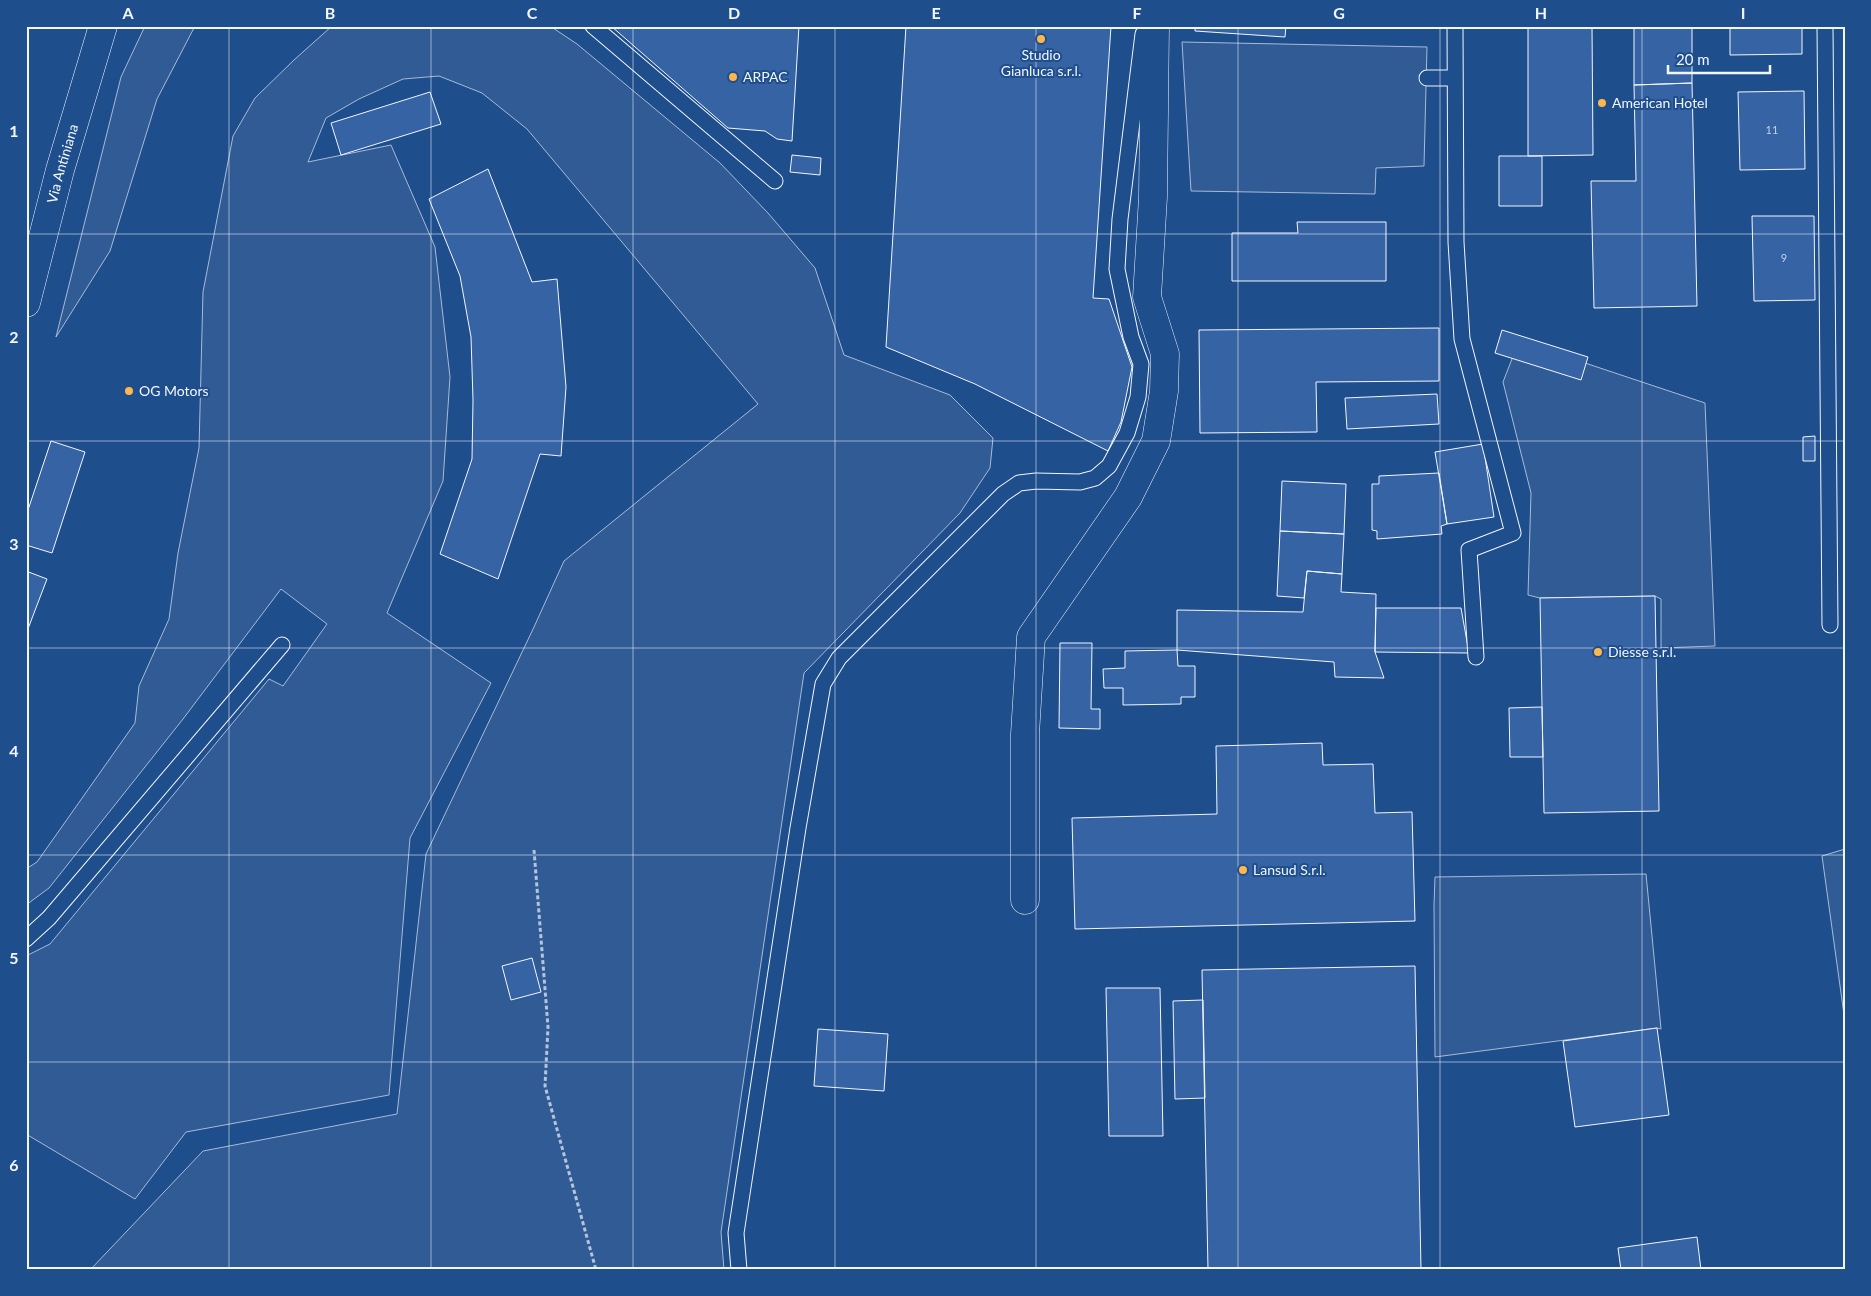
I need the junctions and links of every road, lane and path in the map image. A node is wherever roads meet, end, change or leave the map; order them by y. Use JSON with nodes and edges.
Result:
{"nodes":[{"id":1,"x":103,"y":26,"type":"edge"},
{"id":2,"x":593,"y":26,"type":"edge"},
{"id":3,"x":1144,"y":26,"type":"edge"},
{"id":4,"x":1155,"y":26,"type":"edge"},
{"id":5,"x":1455,"y":26,"type":"edge"},
{"id":6,"x":1826,"y":26,"type":"edge"},
{"id":7,"x":1427,"y":78,"type":"dead end"},
{"id":8,"x":1456,"y":78,"type":"junction"},
{"id":9,"x":775,"y":180,"type":"dead end"},
{"id":10,"x":26,"y":303,"type":"edge"},
{"id":11,"x":1830,"y":625,"type":"dead end"},
{"id":12,"x":282,"y":645,"type":"dead end"},
{"id":13,"x":1476,"y":657,"type":"dead end"},
{"id":14,"x":534,"y":850,"type":"dead end"},
{"id":15,"x":1026,"y":900,"type":"dead end"},
{"id":16,"x":26,"y":940,"type":"edge"},
{"id":17,"x":596,"y":1270,"type":"edge"},
{"id":18,"x":739,"y":1270,"type":"edge"}],
"edges":[{"from":1,"to":10,"type":"street","name":"Via Antiniana"},
{"from":2,"to":9,"type":"lane"},
{"from":3,"to":18,"type":"lane"},
{"from":4,"to":15,"type":"street"},
{"from":5,"to":8,"type":"lane"},
{"from":6,"to":11,"type":"lane"},
{"from":7,"to":8,"type":"lane"},
{"from":8,"to":13,"type":"lane"},
{"from":12,"to":16,"type":"lane"},
{"from":14,"to":17,"type":"path"}]}
